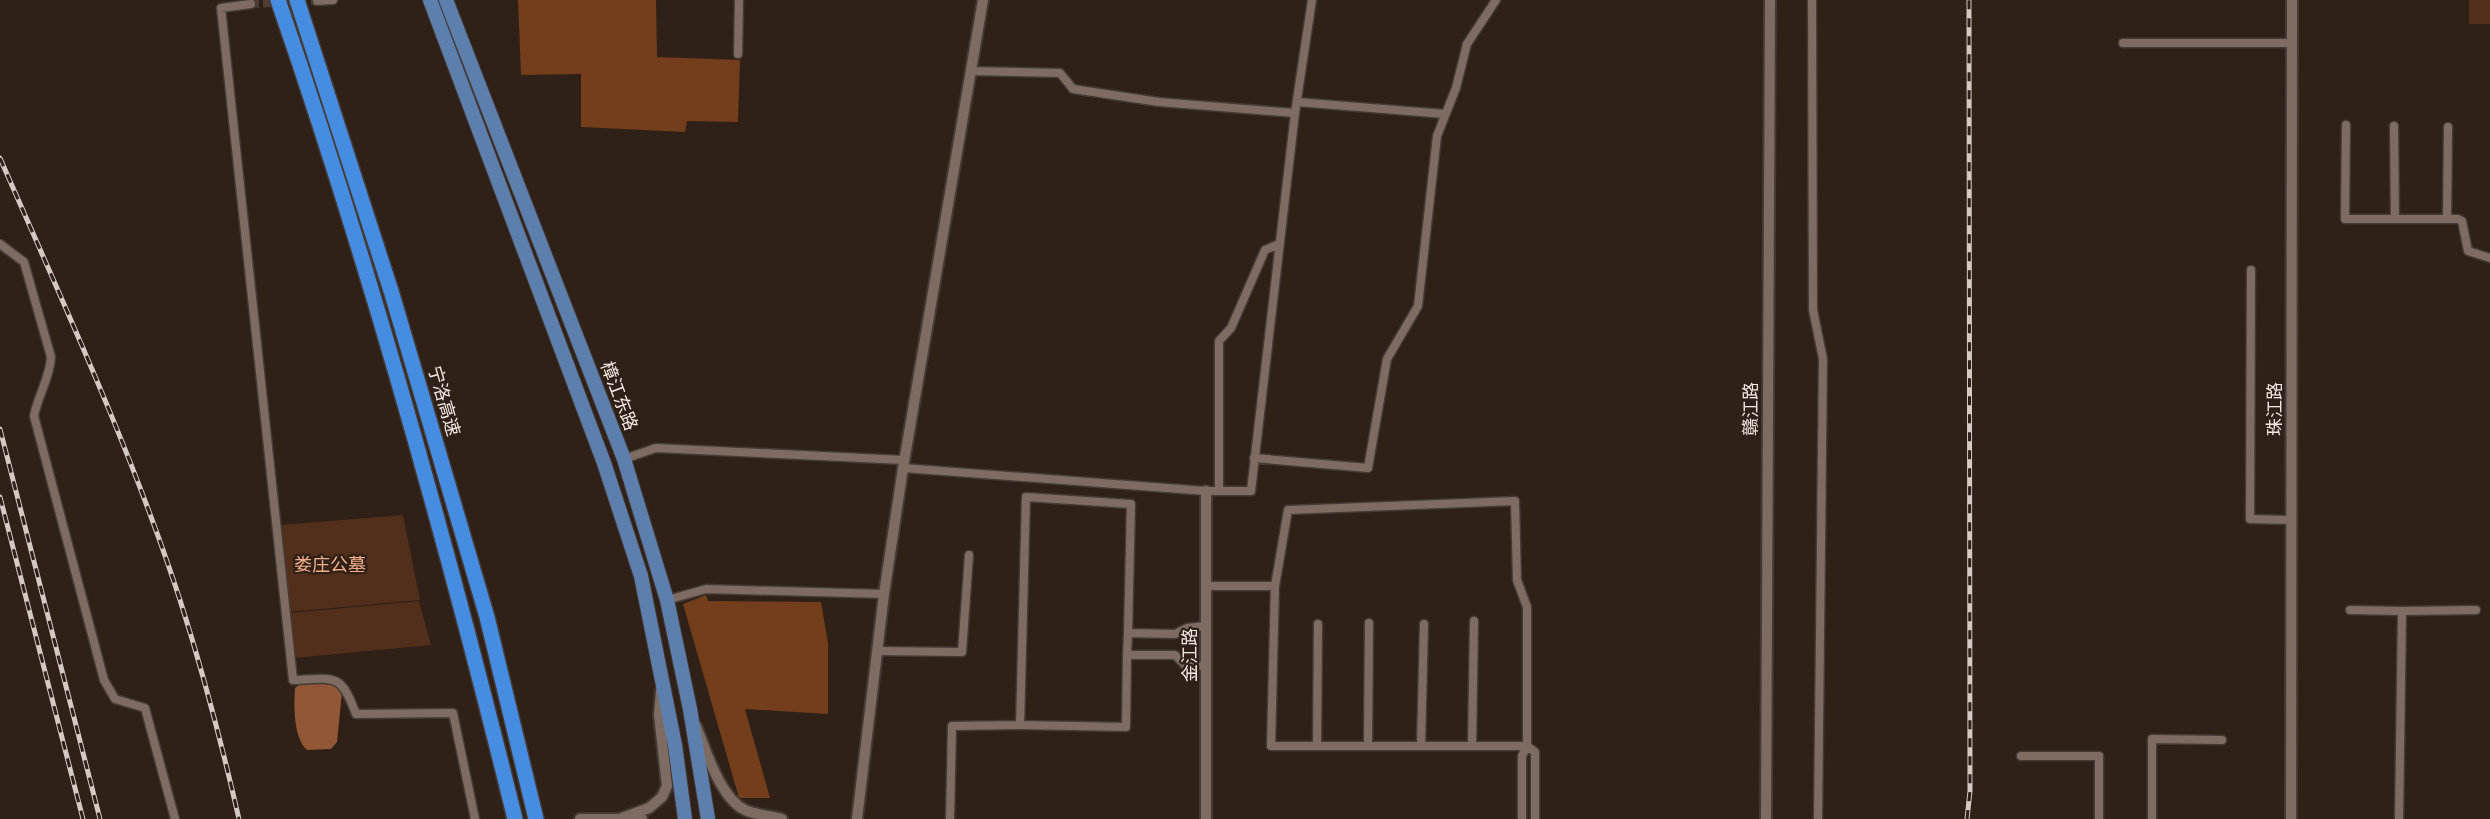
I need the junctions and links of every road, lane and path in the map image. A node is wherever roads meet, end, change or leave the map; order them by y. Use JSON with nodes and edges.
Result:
{"nodes":[{"id":1,"x":278,"y":0,"type":"edge"},
{"id":2,"x":297,"y":0,"type":"edge"},
{"id":3,"x":333,"y":0,"type":"edge"},
{"id":4,"x":430,"y":0,"type":"edge"},
{"id":5,"x":446,"y":0,"type":"edge"},
{"id":6,"x":739,"y":0,"type":"edge"},
{"id":7,"x":982,"y":0,"type":"edge"},
{"id":8,"x":1312,"y":0,"type":"edge"},
{"id":9,"x":1496,"y":0,"type":"edge"},
{"id":10,"x":1770,"y":0,"type":"edge"},
{"id":11,"x":1812,"y":0,"type":"edge"},
{"id":12,"x":2292,"y":0,"type":"edge"},
{"id":13,"x":317,"y":2,"type":"dead end"},
{"id":14,"x":251,"y":4,"type":"dead end"},
{"id":15,"x":2123,"y":43,"type":"dead end"},
{"id":16,"x":2292,"y":43,"type":"junction"},
{"id":17,"x":738,"y":54,"type":"dead end"},
{"id":18,"x":970,"y":71,"type":"junction"},
{"id":19,"x":1297,"y":102,"type":"junction"},
{"id":20,"x":1295,"y":113,"type":"junction"},
{"id":21,"x":1445,"y":114,"type":"junction"},
{"id":22,"x":2346,"y":125,"type":"dead end"},
{"id":23,"x":2394,"y":126,"type":"dead end"},
{"id":24,"x":2448,"y":127,"type":"dead end"},
{"id":25,"x":2395,"y":219,"type":"junction"},
{"id":26,"x":2446,"y":219,"type":"junction"},
{"id":27,"x":0,"y":244,"type":"edge"},
{"id":28,"x":1279,"y":244,"type":"junction"},
{"id":29,"x":2490,"y":258,"type":"edge"},
{"id":30,"x":2251,"y":270,"type":"dead end"},
{"id":31,"x":624,"y":459,"type":"junction"},
{"id":32,"x":1254,"y":459,"type":"junction"},
{"id":33,"x":903,"y":464,"type":"junction"},
{"id":34,"x":1206,"y":491,"type":"junction"},
{"id":35,"x":1219,"y":491,"type":"junction"},
{"id":36,"x":2292,"y":520,"type":"junction"},
{"id":37,"x":969,"y":555,"type":"dead end"},
{"id":38,"x":1206,"y":586,"type":"junction"},
{"id":39,"x":1275,"y":586,"type":"junction"},
{"id":40,"x":884,"y":594,"type":"junction"},
{"id":41,"x":667,"y":600,"type":"junction"},
{"id":42,"x":2350,"y":610,"type":"dead end"},
{"id":43,"x":2402,"y":610,"type":"junction"},
{"id":44,"x":2476,"y":610,"type":"dead end"},
{"id":45,"x":1474,"y":621,"type":"dead end"},
{"id":46,"x":1369,"y":623,"type":"dead end"},
{"id":47,"x":1318,"y":624,"type":"dead end"},
{"id":48,"x":1424,"y":624,"type":"dead end"},
{"id":49,"x":1206,"y":626,"type":"junction"},
{"id":50,"x":1128,"y":633,"type":"junction"},
{"id":51,"x":878,"y":651,"type":"junction"},
{"id":52,"x":1128,"y":654,"type":"junction"},
{"id":53,"x":1206,"y":666,"type":"junction"},
{"id":54,"x":662,"y":673,"type":"junction"},
{"id":55,"x":690,"y":710,"type":"junction"},
{"id":56,"x":1020,"y":725,"type":"junction"},
{"id":57,"x":2222,"y":740,"type":"dead end"},
{"id":58,"x":1317,"y":746,"type":"junction"},
{"id":59,"x":1368,"y":746,"type":"junction"},
{"id":60,"x":1421,"y":746,"type":"junction"},
{"id":61,"x":1472,"y":746,"type":"junction"},
{"id":62,"x":1527,"y":746,"type":"junction"},
{"id":63,"x":2021,"y":756,"type":"dead end"},
{"id":64,"x":622,"y":818,"type":"edge"},
{"id":65,"x":175,"y":819,"type":"edge"},
{"id":66,"x":475,"y":819,"type":"edge"},
{"id":67,"x":515,"y":819,"type":"edge"},
{"id":68,"x":536,"y":819,"type":"edge"},
{"id":69,"x":580,"y":819,"type":"edge"},
{"id":70,"x":642,"y":819,"type":"edge"},
{"id":71,"x":685,"y":819,"type":"edge"},
{"id":72,"x":708,"y":819,"type":"edge"},
{"id":73,"x":782,"y":819,"type":"edge"},
{"id":74,"x":857,"y":819,"type":"edge"},
{"id":75,"x":950,"y":819,"type":"edge"},
{"id":76,"x":1206,"y":819,"type":"edge"},
{"id":77,"x":1522,"y":819,"type":"edge"},
{"id":78,"x":1535,"y":819,"type":"edge"},
{"id":79,"x":1766,"y":819,"type":"edge"},
{"id":80,"x":1818,"y":819,"type":"edge"},
{"id":81,"x":2099,"y":819,"type":"edge"},
{"id":82,"x":2152,"y":819,"type":"edge"},
{"id":83,"x":2291,"y":819,"type":"edge"},
{"id":84,"x":2399,"y":819,"type":"edge"}],
"edges":[{"from":1,"to":67,"type":"highway"},
{"from":2,"to":68,"type":"highway","name":"宁洛高速"},
{"from":3,"to":13,"type":"street"},
{"from":4,"to":54,"type":"main road","name":"樟江东路"},
{"from":5,"to":31,"type":"main road","name":"樟江东路"},
{"from":6,"to":17,"type":"street"},
{"from":7,"to":18,"type":"street"},
{"from":8,"to":19,"type":"street"},
{"from":9,"to":21,"type":"street"},
{"from":10,"to":79,"type":"street","name":"赣江路"},
{"from":11,"to":80,"type":"street"},
{"from":12,"to":16,"type":"street","name":"珠江路"},
{"from":14,"to":66,"type":"street"},
{"from":15,"to":16,"type":"street"},
{"from":16,"to":36,"type":"street","name":"珠江路"},
{"from":18,"to":20,"type":"street"},
{"from":18,"to":33,"type":"street"},
{"from":19,"to":20,"type":"street"},
{"from":19,"to":21,"type":"street"},
{"from":20,"to":28,"type":"street"},
{"from":21,"to":32,"type":"street"},
{"from":22,"to":25,"type":"street"},
{"from":23,"to":25,"type":"street"},
{"from":24,"to":26,"type":"street"},
{"from":25,"to":26,"type":"street"},
{"from":26,"to":29,"type":"street"},
{"from":27,"to":65,"type":"street"},
{"from":28,"to":32,"type":"street"},
{"from":28,"to":35,"type":"street"},
{"from":30,"to":36,"type":"street"},
{"from":31,"to":33,"type":"street"},
{"from":31,"to":41,"type":"main road","name":"樟江东路"},
{"from":32,"to":35,"type":"street"},
{"from":33,"to":34,"type":"street"},
{"from":33,"to":40,"type":"street"},
{"from":34,"to":35,"type":"street"},
{"from":34,"to":38,"type":"street","name":"金江路"},
{"from":36,"to":83,"type":"street","name":"珠江路"},
{"from":37,"to":51,"type":"street"},
{"from":38,"to":39,"type":"street"},
{"from":38,"to":49,"type":"street","name":"金江路"},
{"from":39,"to":58,"type":"street"},
{"from":39,"to":62,"type":"street"},
{"from":40,"to":41,"type":"street"},
{"from":40,"to":51,"type":"street"},
{"from":41,"to":55,"type":"main road","name":"樟江东路"},
{"from":42,"to":43,"type":"street"},
{"from":43,"to":44,"type":"street"},
{"from":43,"to":84,"type":"street"},
{"from":45,"to":61,"type":"street"},
{"from":46,"to":59,"type":"street"},
{"from":47,"to":58,"type":"street"},
{"from":48,"to":60,"type":"street"},
{"from":49,"to":50,"type":"street"},
{"from":49,"to":53,"type":"street","name":"金江路"},
{"from":50,"to":52,"type":"street"},
{"from":50,"to":56,"type":"street"},
{"from":51,"to":74,"type":"street"},
{"from":52,"to":53,"type":"street"},
{"from":52,"to":56,"type":"street"},
{"from":53,"to":76,"type":"street","name":"金江路"},
{"from":54,"to":64,"type":"street"},
{"from":54,"to":71,"type":"main road","name":"樟江东路"},
{"from":55,"to":72,"type":"main road","name":"樟江东路"},
{"from":55,"to":73,"type":"street"},
{"from":56,"to":75,"type":"street"},
{"from":57,"to":82,"type":"street"},
{"from":58,"to":59,"type":"street"},
{"from":59,"to":60,"type":"street"},
{"from":60,"to":61,"type":"street"},
{"from":61,"to":62,"type":"street"},
{"from":62,"to":77,"type":"street"},
{"from":62,"to":78,"type":"street"},
{"from":63,"to":81,"type":"street"},
{"from":64,"to":69,"type":"street"},
{"from":64,"to":70,"type":"street"}]}
